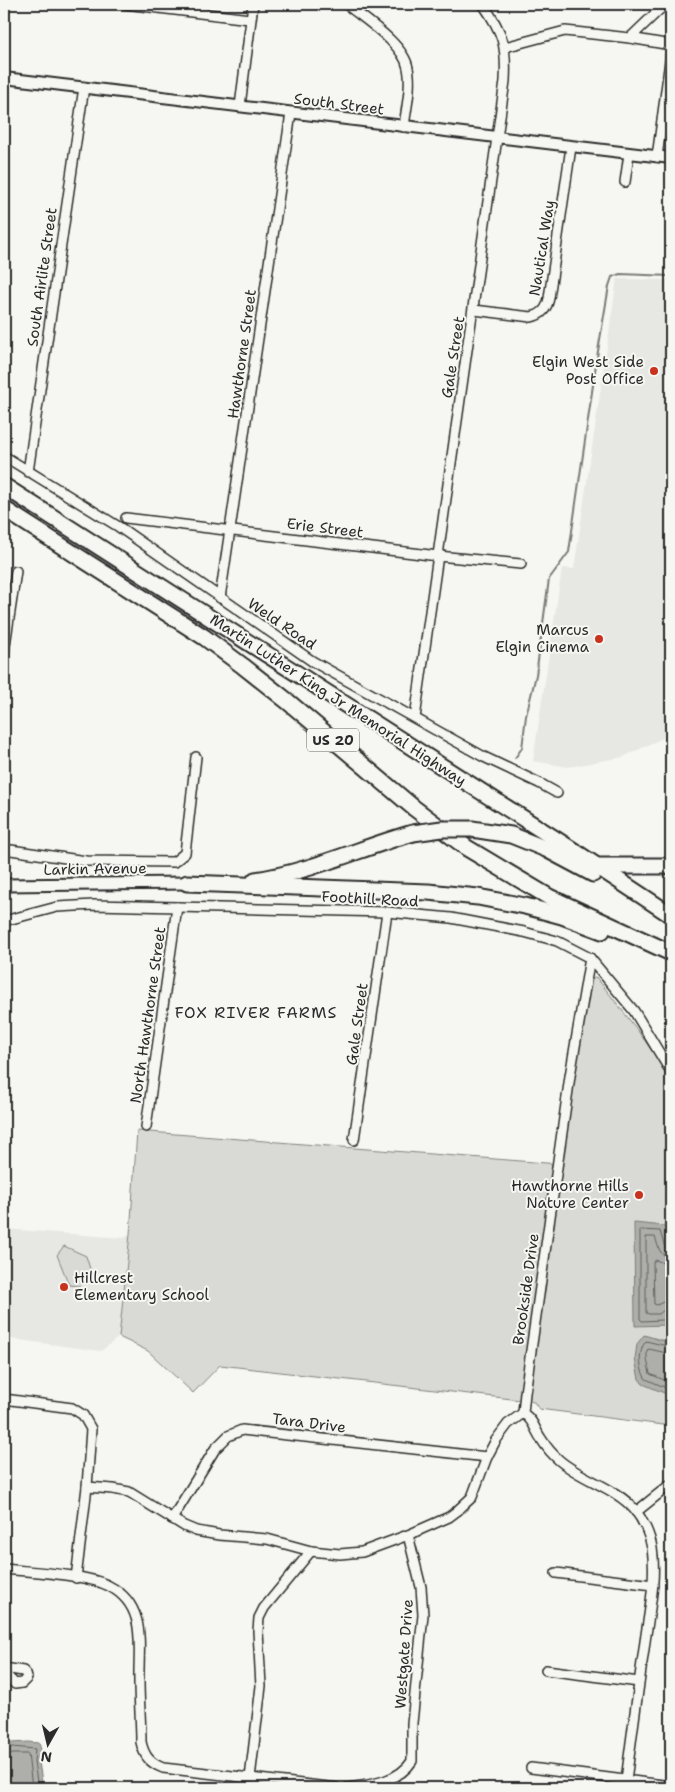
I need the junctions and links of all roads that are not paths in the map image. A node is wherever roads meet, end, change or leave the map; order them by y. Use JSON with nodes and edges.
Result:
{"nodes":[{"id":1,"x":125,"y":4,"type":"edge"},
{"id":2,"x":252,"y":4,"type":"edge"},
{"id":3,"x":346,"y":4,"type":"edge"},
{"id":4,"x":483,"y":4,"type":"edge"},
{"id":5,"x":671,"y":7,"type":"edge"},
{"id":6,"x":250,"y":19,"type":"junction"},
{"id":7,"x":630,"y":38,"type":"junction"},
{"id":8,"x":671,"y":45,"type":"edge"},
{"id":9,"x":505,"y":47,"type":"junction"},
{"id":10,"x":671,"y":53,"type":"edge"},
{"id":11,"x":4,"y":78,"type":"edge"},
{"id":12,"x":84,"y":87,"type":"junction"},
{"id":13,"x":240,"y":106,"type":"junction"},
{"id":14,"x":291,"y":113,"type":"junction"},
{"id":15,"x":404,"y":127,"type":"junction"},
{"id":16,"x":498,"y":138,"type":"junction"},
{"id":17,"x":571,"y":147,"type":"junction"},
{"id":18,"x":629,"y":154,"type":"junction"},
{"id":19,"x":658,"y":157,"type":"junction"},
{"id":20,"x":671,"y":158,"type":"edge"},
{"id":21,"x":625,"y":182,"type":"dead end"},
{"id":22,"x":474,"y":310,"type":"junction"},
{"id":23,"x":4,"y":456,"type":"edge"},
{"id":24,"x":28,"y":472,"type":"junction"},
{"id":25,"x":4,"y":486,"type":"edge"},
{"id":26,"x":4,"y":509,"type":"edge"},
{"id":27,"x":126,"y":518,"type":"dead end"},
{"id":28,"x":230,"y":531,"type":"junction"},
{"id":29,"x":438,"y":556,"type":"junction"},
{"id":30,"x":521,"y":564,"type":"dead end"},
{"id":31,"x":16,"y":571,"type":"dead end"},
{"id":32,"x":220,"y":598,"type":"junction"},
{"id":33,"x":4,"y":652,"type":"edge"},
{"id":34,"x":415,"y":718,"type":"junction"},
{"id":35,"x":196,"y":757,"type":"dead end"},
{"id":36,"x":557,"y":793,"type":"dead end"},
{"id":37,"x":571,"y":849,"type":"junction"},
{"id":38,"x":4,"y":850,"type":"edge"},
{"id":39,"x":600,"y":866,"type":"junction"},
{"id":40,"x":671,"y":866,"type":"edge"},
{"id":41,"x":186,"y":883,"type":"junction"},
{"id":42,"x":4,"y":885,"type":"edge"},
{"id":43,"x":177,"y":907,"type":"junction"},
{"id":44,"x":671,"y":907,"type":"edge"},
{"id":45,"x":387,"y":912,"type":"junction"},
{"id":46,"x":671,"y":916,"type":"edge"},
{"id":47,"x":4,"y":921,"type":"edge"},
{"id":48,"x":671,"y":953,"type":"edge"},
{"id":49,"x":590,"y":958,"type":"junction"},
{"id":50,"x":671,"y":958,"type":"edge"},
{"id":51,"x":671,"y":1072,"type":"edge"},
{"id":52,"x":146,"y":1127,"type":"dead end"},
{"id":53,"x":354,"y":1140,"type":"dead end"},
{"id":54,"x":4,"y":1399,"type":"edge"},
{"id":55,"x":523,"y":1413,"type":"junction"},
{"id":56,"x":487,"y":1457,"type":"junction"},
{"id":57,"x":671,"y":1484,"type":"edge"},
{"id":58,"x":87,"y":1488,"type":"junction"},
{"id":59,"x":636,"y":1512,"type":"junction"},
{"id":60,"x":172,"y":1519,"type":"junction"},
{"id":61,"x":408,"y":1535,"type":"junction"},
{"id":62,"x":310,"y":1551,"type":"junction"},
{"id":63,"x":4,"y":1568,"type":"edge"},
{"id":64,"x":556,"y":1573,"type":"dead end"},
{"id":65,"x":76,"y":1578,"type":"junction"},
{"id":66,"x":653,"y":1585,"type":"junction"},
{"id":67,"x":4,"y":1668,"type":"edge"},
{"id":68,"x":546,"y":1670,"type":"dead end"},
{"id":69,"x":4,"y":1673,"type":"edge"},
{"id":70,"x":639,"y":1682,"type":"junction"},
{"id":71,"x":531,"y":1768,"type":"dead end"},
{"id":72,"x":250,"y":1778,"type":"junction"},
{"id":73,"x":625,"y":1784,"type":"edge"},
{"id":74,"x":671,"y":1786,"type":"edge"},
{"id":75,"x":337,"y":1788,"type":"edge"},
{"id":76,"x":347,"y":1788,"type":"edge"}],
"edges":[{"from":1,"to":6,"type":"street"},
{"from":2,"to":6,"type":"street"},
{"from":3,"to":15,"type":"street"},
{"from":4,"to":9,"type":"street","name":"Gale Street"},
{"from":5,"to":7,"type":"street"},
{"from":6,"to":13,"type":"street"},
{"from":7,"to":8,"type":"street"},
{"from":7,"to":9,"type":"street"},
{"from":9,"to":16,"type":"street","name":"Gale Street"},
{"from":10,"to":19,"type":"street"},
{"from":11,"to":12,"type":"street","name":"South Street"},
{"from":12,"to":13,"type":"street","name":"South Street"},
{"from":12,"to":24,"type":"street","name":"South Airlite Street"},
{"from":13,"to":14,"type":"street","name":"South Street"},
{"from":14,"to":15,"type":"street","name":"South Street"},
{"from":14,"to":28,"type":"street","name":"Hawthorne Street"},
{"from":15,"to":16,"type":"street","name":"South Street"},
{"from":16,"to":17,"type":"street","name":"South Street"},
{"from":16,"to":22,"type":"street","name":"Gale Street"},
{"from":17,"to":18,"type":"street","name":"South Street"},
{"from":17,"to":22,"type":"street","name":"Nautical Way"},
{"from":18,"to":19,"type":"street","name":"South Street"},
{"from":18,"to":21,"type":"street"},
{"from":19,"to":20,"type":"street","name":"South Street"},
{"from":22,"to":29,"type":"street","name":"Gale Street"},
{"from":23,"to":24,"type":"street","name":"Weld Road"},
{"from":24,"to":32,"type":"street","name":"Weld Road"},
{"from":25,"to":37,"type":"highway","name":"Martin Luther King Jr Memorial Highway","number":"US 20"},
{"from":26,"to":48,"type":"highway","name":"Martin Luther King Jr Memorial Highway","number":"US 20"},
{"from":27,"to":28,"type":"street","name":"Erie Street"},
{"from":28,"to":29,"type":"street","name":"Erie Street"},
{"from":28,"to":32,"type":"street","name":"Hawthorne Street"},
{"from":29,"to":30,"type":"street","name":"Erie Street"},
{"from":29,"to":34,"type":"street","name":"Gale Street"},
{"from":31,"to":33,"type":"street"},
{"from":32,"to":34,"type":"street","name":"Weld Road"},
{"from":34,"to":36,"type":"street","name":"Weld Road"},
{"from":35,"to":38,"type":"street"},
{"from":37,"to":39,"type":"highway"},
{"from":37,"to":46,"type":"highway","name":"Martin Luther King Jr Memorial Highway","number":"US 20"},
{"from":39,"to":40,"type":"highway"},
{"from":39,"to":44,"type":"highway"},
{"from":41,"to":42,"type":"main road","name":"Larkin Avenue"},
{"from":41,"to":46,"type":"highway","bridge":true},
{"from":41,"to":50,"type":"highway"},
{"from":43,"to":45,"type":"street","name":"Foothill Road"},
{"from":43,"to":47,"type":"street","name":"Foothill Road"},
{"from":43,"to":52,"type":"street","name":"North Hawthorne Street"},
{"from":45,"to":49,"type":"street","name":"Foothill Road"},
{"from":45,"to":53,"type":"street","name":"Gale Street"},
{"from":49,"to":51,"type":"street","name":"Foothill Road"},
{"from":49,"to":55,"type":"street","name":"Brookside Drive"},
{"from":54,"to":58,"type":"street"},
{"from":55,"to":56,"type":"street"},
{"from":55,"to":59,"type":"street"},
{"from":56,"to":60,"type":"street","name":"Tara Drive"},
{"from":56,"to":61,"type":"street"},
{"from":57,"to":59,"type":"street"},
{"from":58,"to":60,"type":"street"},
{"from":58,"to":65,"type":"street"},
{"from":59,"to":66,"type":"street"},
{"from":60,"to":62,"type":"street"},
{"from":61,"to":62,"type":"street"},
{"from":61,"to":76,"type":"street","name":"Westgate Drive"},
{"from":62,"to":72,"type":"street"},
{"from":63,"to":65,"type":"street"},
{"from":64,"to":66,"type":"street"},
{"from":65,"to":72,"type":"street"},
{"from":66,"to":70,"type":"street"},
{"from":67,"to":69,"type":"street"},
{"from":68,"to":70,"type":"street"},
{"from":70,"to":73,"type":"street"},
{"from":71,"to":73,"type":"street"},
{"from":72,"to":75,"type":"street"},
{"from":73,"to":74,"type":"street"}]}
